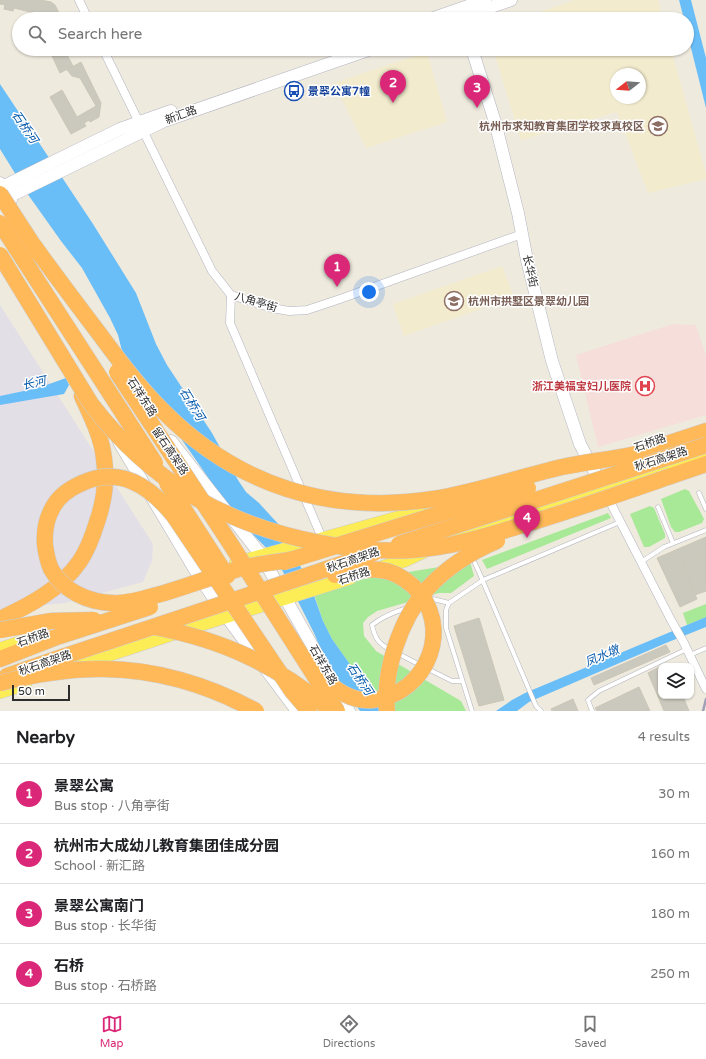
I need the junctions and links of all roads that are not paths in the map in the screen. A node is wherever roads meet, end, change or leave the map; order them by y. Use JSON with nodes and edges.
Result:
{"nodes":[{"id":1,"x":79,"y":0,"type":"edge"},
{"id":2,"x":485,"y":0,"type":"edge"},
{"id":3,"x":510,"y":0,"type":"edge"},
{"id":4,"x":85,"y":12,"type":"edge"},
{"id":5,"x":462,"y":12,"type":"edge"},
{"id":6,"x":464,"y":12,"type":"edge"},
{"id":7,"x":106,"y":56,"type":"edge"},
{"id":8,"x":328,"y":56,"type":"edge"},
{"id":9,"x":351,"y":56,"type":"edge"},
{"id":10,"x":474,"y":56,"type":"edge"},
{"id":11,"x":141,"y":127,"type":"junction"},
{"id":12,"x":2,"y":191,"type":"edge"},
{"id":13,"x":0,"y":222,"type":"edge"},
{"id":14,"x":522,"y":234,"type":"junction"},
{"id":15,"x":34,"y":246,"type":"junction"},
{"id":16,"x":0,"y":255,"type":"edge"},
{"id":17,"x":0,"y":259,"type":"edge"},
{"id":18,"x":231,"y":295,"type":"junction"},
{"id":19,"x":73,"y":376,"type":"junction"},
{"id":20,"x":706,"y":424,"type":"edge"},
{"id":21,"x":706,"y":431,"type":"edge"},
{"id":22,"x":706,"y":445,"type":"edge"},
{"id":23,"x":636,"y":454,"type":"junction"},
{"id":24,"x":706,"y":454,"type":"edge"},
{"id":25,"x":590,"y":463,"type":"junction"},
{"id":26,"x":706,"y":464,"type":"edge"},
{"id":27,"x":603,"y":487,"type":"junction"},
{"id":28,"x":700,"y":493,"type":"dead end"},
{"id":29,"x":658,"y":507,"type":"dead end"},
{"id":30,"x":706,"y":509,"type":"edge"},
{"id":31,"x":561,"y":514,"type":"junction"},
{"id":32,"x":620,"y":522,"type":"junction"},
{"id":33,"x":706,"y":530,"type":"edge"},
{"id":34,"x":461,"y":536,"type":"junction"},
{"id":35,"x":322,"y":538,"type":"junction"},
{"id":36,"x":228,"y":540,"type":"junction"},
{"id":37,"x":673,"y":544,"type":"junction"},
{"id":38,"x":262,"y":554,"type":"junction"},
{"id":39,"x":294,"y":559,"type":"junction"},
{"id":40,"x":641,"y":562,"type":"junction"},
{"id":41,"x":198,"y":574,"type":"junction"},
{"id":42,"x":483,"y":580,"type":"junction"},
{"id":43,"x":250,"y":596,"type":"junction"},
{"id":44,"x":289,"y":597,"type":"junction"},
{"id":45,"x":449,"y":603,"type":"junction"},
{"id":46,"x":226,"y":616,"type":"junction"},
{"id":47,"x":0,"y":619,"type":"edge"},
{"id":48,"x":0,"y":630,"type":"edge"},
{"id":49,"x":706,"y":648,"type":"edge"},
{"id":50,"x":0,"y":649,"type":"edge"},
{"id":51,"x":687,"y":649,"type":"junction"},
{"id":52,"x":0,"y":659,"type":"edge"},
{"id":53,"x":0,"y":678,"type":"edge"},
{"id":54,"x":462,"y":681,"type":"junction"},
{"id":55,"x":0,"y":683,"type":"edge"},
{"id":56,"x":706,"y":689,"type":"edge"},
{"id":57,"x":0,"y":692,"type":"edge"},
{"id":58,"x":256,"y":711,"type":"edge"},
{"id":59,"x":297,"y":711,"type":"edge"},
{"id":60,"x":308,"y":711,"type":"edge"},
{"id":61,"x":314,"y":711,"type":"edge"},
{"id":62,"x":332,"y":711,"type":"edge"},
{"id":63,"x":337,"y":711,"type":"edge"},
{"id":64,"x":349,"y":711,"type":"edge"},
{"id":65,"x":387,"y":711,"type":"edge"},
{"id":66,"x":472,"y":711,"type":"edge"},
{"id":67,"x":541,"y":711,"type":"edge"},
{"id":68,"x":592,"y":711,"type":"edge"}],
"edges":[{"from":1,"to":4,"type":"street"},
{"from":2,"to":5,"type":"street"},
{"from":3,"to":6,"type":"street"},
{"from":7,"to":11,"type":"street","name":"八角亭街"},
{"from":8,"to":11,"type":"street","name":"新汇路"},
{"from":9,"to":11,"type":"street","name":"新汇路"},
{"from":10,"to":14,"type":"street","name":"长华街"},
{"from":11,"to":12,"type":"street","name":"新汇路"},
{"from":11,"to":12,"type":"street","name":"新汇路"},
{"from":11,"to":18,"type":"street","name":"八角亭街"},
{"from":12,"to":15,"type":"highway","name":"留石高架路","bridge":true},
{"from":12,"to":38,"type":"street","name":"石祥东路"},
{"from":13,"to":61,"type":"highway","name":"留石高架路","bridge":true},
{"from":14,"to":18,"type":"street","name":"八角亭街"},
{"from":14,"to":25,"type":"street","name":"长华街"},
{"from":15,"to":23,"type":"highway","bridge":true},
{"from":15,"to":36,"type":"highway","name":"留石高架路","bridge":true},
{"from":16,"to":19,"type":"highway","bridge":true},
{"from":17,"to":41,"type":"street"},
{"from":18,"to":35,"type":"street"},
{"from":19,"to":31,"type":"highway","bridge":true},
{"from":19,"to":47,"type":"highway","bridge":true},
{"from":20,"to":25,"type":"main road","name":"石桥路"},
{"from":21,"to":23,"type":"highway","name":"秋石高架路"},
{"from":22,"to":43,"type":"highway","name":"秋石高架路","bridge":true},
{"from":23,"to":39,"type":"highway","name":"秋石高架路","bridge":true},
{"from":24,"to":27,"type":"main road","name":"石桥路"},
{"from":25,"to":27,"type":"street","name":"长华街"},
{"from":25,"to":35,"type":"main road","name":"石桥路"},
{"from":26,"to":31,"type":"highway","bridge":true},
{"from":27,"to":32,"type":"street"},
{"from":27,"to":34,"type":"main road","name":"石桥路"},
{"from":28,"to":30,"type":"lane"},
{"from":29,"to":37,"type":"lane"},
{"from":31,"to":65,"type":"highway","bridge":true},
{"from":32,"to":40,"type":"street"},
{"from":32,"to":42,"type":"lane"},
{"from":33,"to":37,"type":"lane"},
{"from":34,"to":42,"type":"lane"},
{"from":34,"to":44,"type":"main road","name":"石桥路"},
{"from":35,"to":38,"type":"main road","name":"石桥路"},
{"from":36,"to":43,"type":"highway","bridge":true},
{"from":36,"to":63,"type":"highway","name":"留石高架路","bridge":true},
{"from":37,"to":40,"type":"lane"},
{"from":38,"to":41,"type":"main road","name":"石桥路"},
{"from":38,"to":44,"type":"street","name":"石祥东路"},
{"from":39,"to":52,"type":"highway","name":"秋石高架路","bridge":true},
{"from":39,"to":60,"type":"highway","bridge":true},
{"from":40,"to":51,"type":"street"},
{"from":41,"to":46,"type":"street"},
{"from":41,"to":50,"type":"main road","name":"石桥路"},
{"from":42,"to":45,"type":"lane"},
{"from":42,"to":67,"type":"lane"},
{"from":43,"to":53,"type":"highway","name":"秋石高架路","bridge":true},
{"from":44,"to":46,"type":"main road","name":"石桥路"},
{"from":44,"to":64,"type":"street","name":"石祥东路"},
{"from":45,"to":54,"type":"lane"},
{"from":45,"to":54,"type":"lane"},
{"from":46,"to":57,"type":"main road","name":"石桥路"},
{"from":46,"to":59,"type":"street"},
{"from":48,"to":62,"type":"highway","bridge":true},
{"from":49,"to":51,"type":"lane"},
{"from":51,"to":56,"type":"street"},
{"from":51,"to":68,"type":"lane"},
{"from":54,"to":66,"type":"lane"},
{"from":55,"to":58,"type":"highway","bridge":true}]}
